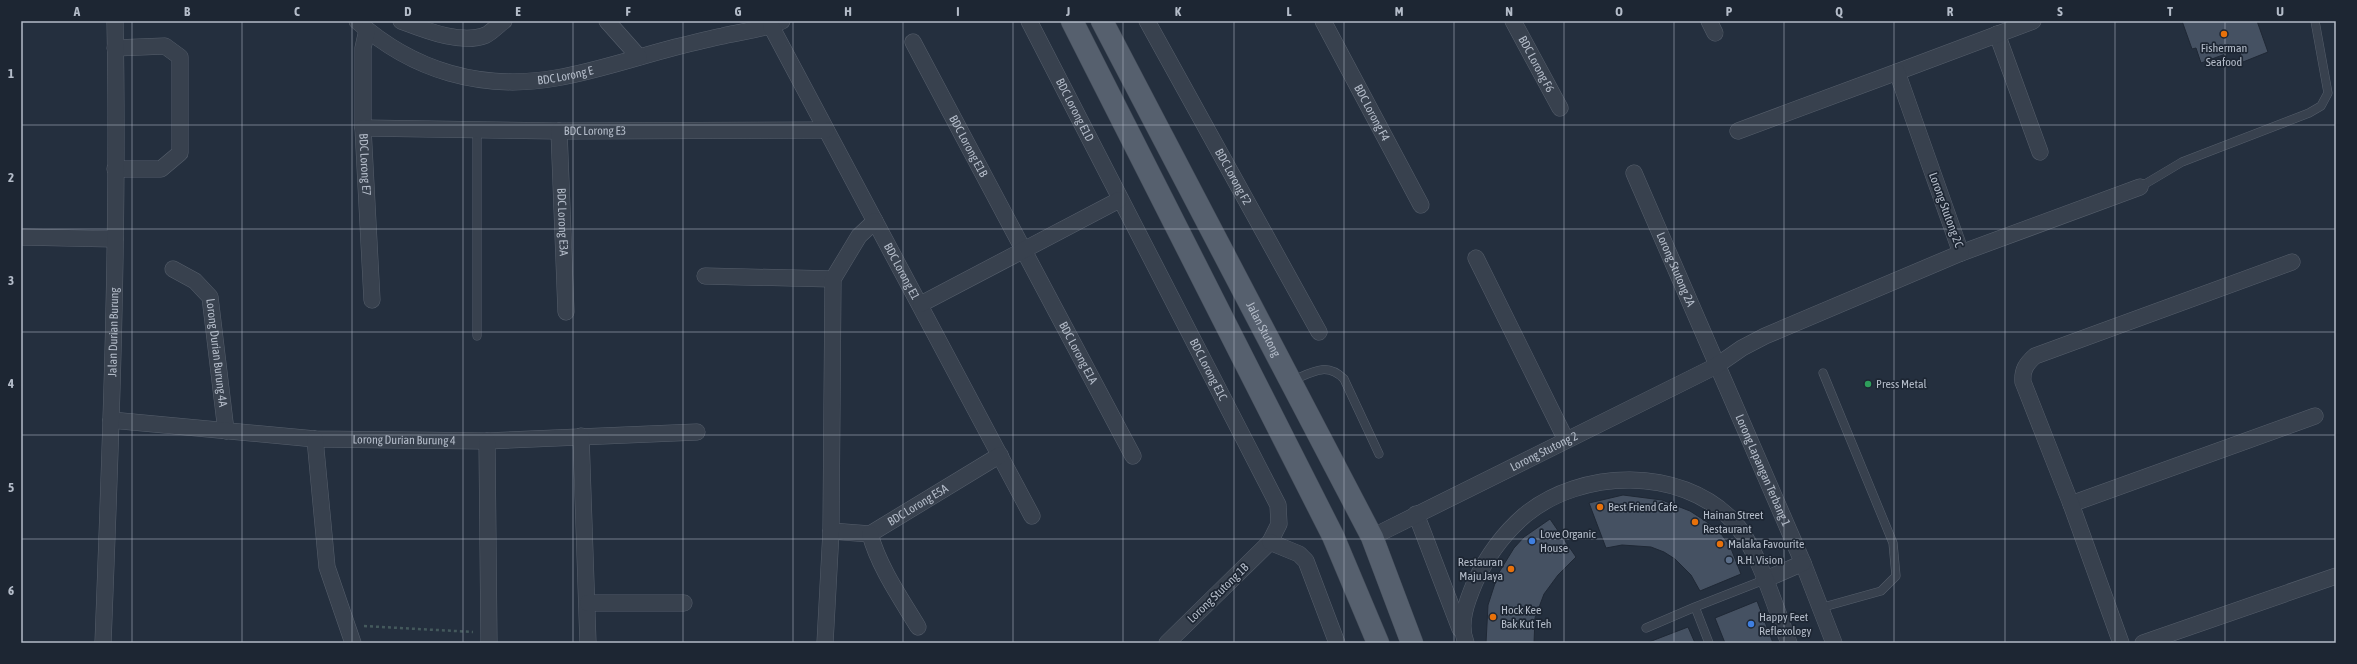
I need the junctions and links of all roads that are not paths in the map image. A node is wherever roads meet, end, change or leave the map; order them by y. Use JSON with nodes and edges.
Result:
{"nodes":[{"id":1,"x":115,"y":21,"type":"edge"},
{"id":2,"x":401,"y":21,"type":"edge"},
{"id":3,"x":504,"y":21,"type":"edge"},
{"id":4,"x":607,"y":21,"type":"edge"},
{"id":5,"x":1028,"y":21,"type":"edge"},
{"id":6,"x":1072,"y":21,"type":"edge"},
{"id":7,"x":1102,"y":21,"type":"edge"},
{"id":8,"x":1147,"y":21,"type":"edge"},
{"id":9,"x":1323,"y":21,"type":"edge"},
{"id":10,"x":1514,"y":21,"type":"edge"},
{"id":11,"x":2033,"y":21,"type":"edge"},
{"id":12,"x":2315,"y":21,"type":"edge"},
{"id":13,"x":776,"y":24,"type":"edge"},
{"id":14,"x":362,"y":25,"type":"edge"},
{"id":15,"x":1997,"y":34,"type":"junction"},
{"id":16,"x":913,"y":42,"type":"dead end"},
{"id":17,"x":115,"y":48,"type":"junction"},
{"id":18,"x":639,"y":57,"type":"junction"},
{"id":19,"x":1896,"y":72,"type":"junction"},
{"id":20,"x":1560,"y":108,"type":"dead end"},
{"id":21,"x":363,"y":128,"type":"junction"},
{"id":22,"x":477,"y":130,"type":"junction"},
{"id":23,"x":826,"y":130,"type":"junction"},
{"id":24,"x":559,"y":131,"type":"junction"},
{"id":25,"x":1738,"y":131,"type":"dead end"},
{"id":26,"x":2040,"y":152,"type":"dead end"},
{"id":27,"x":115,"y":169,"type":"junction"},
{"id":28,"x":1634,"y":173,"type":"dead end"},
{"id":29,"x":2140,"y":187,"type":"joint"},
{"id":30,"x":1119,"y":200,"type":"junction"},
{"id":31,"x":1421,"y":205,"type":"dead end"},
{"id":32,"x":875,"y":221,"type":"junction"},
{"id":33,"x":21,"y":237,"type":"edge"},
{"id":34,"x":115,"y":239,"type":"junction"},
{"id":35,"x":1022,"y":250,"type":"junction"},
{"id":36,"x":1961,"y":253,"type":"junction"},
{"id":37,"x":1476,"y":258,"type":"dead end"},
{"id":38,"x":2292,"y":262,"type":"dead end"},
{"id":39,"x":173,"y":269,"type":"dead end"},
{"id":40,"x":705,"y":276,"type":"dead end"},
{"id":41,"x":833,"y":279,"type":"junction"},
{"id":42,"x":372,"y":300,"type":"dead end"},
{"id":43,"x":921,"y":304,"type":"junction"},
{"id":44,"x":566,"y":312,"type":"dead end"},
{"id":45,"x":1319,"y":332,"type":"dead end"},
{"id":46,"x":477,"y":336,"type":"dead end"},
{"id":47,"x":1716,"y":366,"type":"junction"},
{"id":48,"x":1823,"y":373,"type":"dead end"},
{"id":49,"x":1290,"y":382,"type":"junction"},
{"id":50,"x":2315,"y":416,"type":"dead end"},
{"id":51,"x":112,"y":420,"type":"junction"},
{"id":52,"x":226,"y":431,"type":"junction"},
{"id":53,"x":697,"y":432,"type":"dead end"},
{"id":54,"x":581,"y":436,"type":"junction"},
{"id":55,"x":315,"y":439,"type":"junction"},
{"id":56,"x":1566,"y":440,"type":"junction"},
{"id":57,"x":487,"y":441,"type":"junction"},
{"id":58,"x":1000,"y":454,"type":"junction"},
{"id":59,"x":1379,"y":454,"type":"dead end"},
{"id":60,"x":1133,"y":456,"type":"dead end"},
{"id":61,"x":2071,"y":504,"type":"junction"},
{"id":62,"x":1416,"y":514,"type":"junction"},
{"id":63,"x":1032,"y":516,"type":"dead end"},
{"id":64,"x":831,"y":531,"type":"junction"},
{"id":65,"x":870,"y":534,"type":"junction"},
{"id":66,"x":1372,"y":537,"type":"junction"},
{"id":67,"x":1270,"y":542,"type":"junction"},
{"id":68,"x":1803,"y":563,"type":"junction"},
{"id":69,"x":2336,"y":576,"type":"edge"},
{"id":70,"x":1764,"y":580,"type":"junction"},
{"id":71,"x":588,"y":603,"type":"junction"},
{"id":72,"x":684,"y":603,"type":"dead end"},
{"id":73,"x":1695,"y":607,"type":"junction"},
{"id":74,"x":1820,"y":608,"type":"junction"},
{"id":75,"x":918,"y":626,"type":"dead end"},
{"id":76,"x":1646,"y":628,"type":"dead end"},
{"id":77,"x":489,"y":638,"type":"edge"},
{"id":78,"x":1464,"y":638,"type":"edge"},
{"id":79,"x":103,"y":643,"type":"edge"},
{"id":80,"x":353,"y":643,"type":"edge"},
{"id":81,"x":588,"y":643,"type":"edge"},
{"id":82,"x":825,"y":643,"type":"edge"},
{"id":83,"x":1167,"y":643,"type":"edge"},
{"id":84,"x":1337,"y":643,"type":"edge"},
{"id":85,"x":1378,"y":643,"type":"edge"},
{"id":86,"x":1412,"y":643,"type":"edge"},
{"id":87,"x":1709,"y":643,"type":"edge"},
{"id":88,"x":1789,"y":643,"type":"edge"},
{"id":89,"x":1834,"y":643,"type":"edge"},
{"id":90,"x":2120,"y":643,"type":"edge"},
{"id":91,"x":2142,"y":643,"type":"edge"}],
"edges":[{"from":1,"to":17,"type":"street","name":"Jalan Durian Burung"},
{"from":2,"to":3,"type":"street"},
{"from":4,"to":18,"type":"street"},
{"from":5,"to":30,"type":"street","name":"BDC Lorong E1D"},
{"from":6,"to":85,"type":"main road"},
{"from":7,"to":49,"type":"main road","name":"Jalan Stutong"},
{"from":8,"to":45,"type":"street","name":"BDC Lorong F2"},
{"from":9,"to":31,"type":"street","name":"BDC Lorong F4"},
{"from":10,"to":20,"type":"street","name":"BDC Lorong F6"},
{"from":11,"to":15,"type":"street"},
{"from":12,"to":29,"type":"lane"},
{"from":13,"to":18,"type":"street","name":"BDC Lorong E"},
{"from":13,"to":23,"type":"street","name":"BDC Lorong E1"},
{"from":14,"to":18,"type":"street","name":"BDC Lorong E"},
{"from":14,"to":21,"type":"street","name":"BDC Lorong E7"},
{"from":15,"to":19,"type":"street"},
{"from":15,"to":26,"type":"street"},
{"from":16,"to":35,"type":"street","name":"BDC Lorong E1B"},
{"from":17,"to":27,"type":"street","name":"Jalan Durian Burung"},
{"from":17,"to":27,"type":"street"},
{"from":19,"to":25,"type":"street"},
{"from":19,"to":36,"type":"street","name":"Lorong Stutong 2C"},
{"from":21,"to":22,"type":"street","name":"BDC Lorong E3"},
{"from":21,"to":42,"type":"street","name":"BDC Lorong E7"},
{"from":22,"to":24,"type":"street","name":"BDC Lorong E3"},
{"from":22,"to":46,"type":"lane"},
{"from":23,"to":24,"type":"street","name":"BDC Lorong E3"},
{"from":23,"to":32,"type":"street","name":"BDC Lorong E1"},
{"from":24,"to":44,"type":"street","name":"BDC Lorong E3A"},
{"from":27,"to":34,"type":"street","name":"Jalan Durian Burung"},
{"from":28,"to":47,"type":"street","name":"Lorong Stutong 2A"},
{"from":29,"to":36,"type":"street"},
{"from":30,"to":35,"type":"street"},
{"from":30,"to":67,"type":"street","name":"BDC Lorong E1C"},
{"from":32,"to":41,"type":"street"},
{"from":32,"to":43,"type":"street","name":"BDC Lorong E1"},
{"from":33,"to":34,"type":"street"},
{"from":34,"to":51,"type":"street","name":"Jalan Durian Burung"},
{"from":35,"to":43,"type":"street"},
{"from":35,"to":60,"type":"street","name":"BDC Lorong E1A"},
{"from":36,"to":47,"type":"street","name":"Lorong Stutong 2C"},
{"from":37,"to":56,"type":"street"},
{"from":38,"to":61,"type":"street"},
{"from":39,"to":52,"type":"street","name":"Lorong Durian Burung 4A"},
{"from":40,"to":41,"type":"street"},
{"from":41,"to":64,"type":"street"},
{"from":43,"to":58,"type":"street","name":"BDC Lorong E1"},
{"from":47,"to":56,"type":"street","name":"Lorong Stutong 2"},
{"from":47,"to":68,"type":"street","name":"Lorong Lapangan Terbang 1"},
{"from":48,"to":74,"type":"lane"},
{"from":49,"to":59,"type":"lane"},
{"from":49,"to":66,"type":"main road","name":"Jalan Stutong"},
{"from":50,"to":61,"type":"street"},
{"from":51,"to":52,"type":"street","name":"Lorong Durian Burung 4"},
{"from":51,"to":79,"type":"street","name":"Jalan Durian Burung"},
{"from":52,"to":55,"type":"street","name":"Lorong Durian Burung 4"},
{"from":53,"to":54,"type":"street","name":"Lorong Durian Burung 4"},
{"from":54,"to":57,"type":"street","name":"Lorong Durian Burung 4"},
{"from":54,"to":71,"type":"street"},
{"from":55,"to":57,"type":"street","name":"Lorong Durian Burung 4"},
{"from":55,"to":80,"type":"street"},
{"from":56,"to":62,"type":"street","name":"Lorong Stutong 2"},
{"from":57,"to":77,"type":"street"},
{"from":58,"to":63,"type":"street","name":"BDC Lorong E1"},
{"from":58,"to":65,"type":"street","name":"BDC Lorong E5A"},
{"from":61,"to":90,"type":"street"},
{"from":62,"to":66,"type":"street","name":"Lorong Stutong 2"},
{"from":62,"to":78,"type":"street"},
{"from":64,"to":65,"type":"street"},
{"from":64,"to":82,"type":"street"},
{"from":65,"to":75,"type":"street"},
{"from":66,"to":86,"type":"main road","name":"Jalan Stutong"},
{"from":67,"to":83,"type":"street","name":"Lorong Stutong 1B"},
{"from":67,"to":84,"type":"street"},
{"from":68,"to":70,"type":"street"},
{"from":68,"to":74,"type":"street","name":"Lorong Lapangan Terbang 1"},
{"from":69,"to":91,"type":"street"},
{"from":70,"to":73,"type":"lane"},
{"from":70,"to":78,"type":"street"},
{"from":70,"to":88,"type":"street"},
{"from":71,"to":72,"type":"street"},
{"from":71,"to":81,"type":"street"},
{"from":73,"to":76,"type":"lane"},
{"from":73,"to":87,"type":"lane"},
{"from":74,"to":89,"type":"street","name":"Lorong Lapangan Terbang 1"}]}
